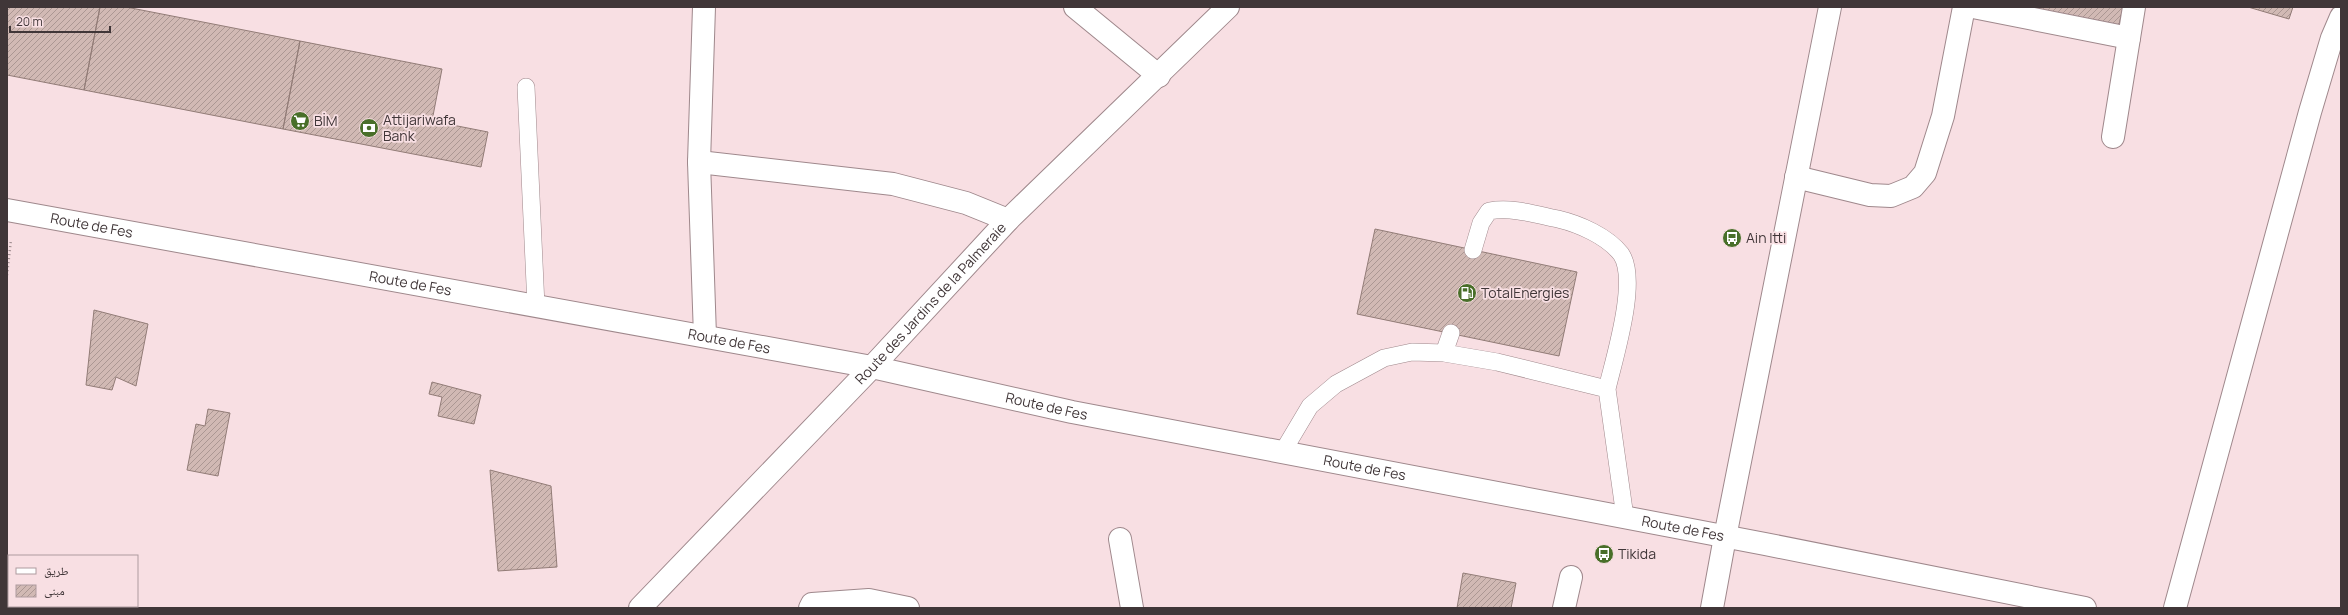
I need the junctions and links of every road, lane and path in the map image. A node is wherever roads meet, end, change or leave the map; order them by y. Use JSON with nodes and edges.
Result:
{"nodes":[{"id":1,"x":704,"y":7,"type":"edge"},
{"id":2,"x":1075,"y":7,"type":"edge"},
{"id":3,"x":1228,"y":7,"type":"edge"},
{"id":4,"x":1830,"y":7,"type":"edge"},
{"id":5,"x":1964,"y":7,"type":"edge"},
{"id":6,"x":1973,"y":7,"type":"edge"},
{"id":7,"x":2134,"y":7,"type":"edge"},
{"id":8,"x":2341,"y":17,"type":"edge"},
{"id":9,"x":2129,"y":38,"type":"junction"},
{"id":10,"x":1158,"y":76,"type":"junction"},
{"id":11,"x":526,"y":87,"type":"dead end"},
{"id":12,"x":2113,"y":138,"type":"dead end"},
{"id":13,"x":699,"y":162,"type":"junction"},
{"id":14,"x":1796,"y":177,"type":"junction"},
{"id":15,"x":11,"y":211,"type":"edge"},
{"id":16,"x":1008,"y":220,"type":"junction"},
{"id":17,"x":1473,"y":250,"type":"dead end"},
{"id":18,"x":7,"y":275,"type":"edge"},
{"id":19,"x":536,"y":306,"type":"junction"},
{"id":20,"x":1451,"y":333,"type":"dead end"},
{"id":21,"x":705,"y":336,"type":"junction"},
{"id":22,"x":1444,"y":353,"type":"junction"},
{"id":23,"x":872,"y":367,"type":"junction"},
{"id":24,"x":1607,"y":389,"type":"junction"},
{"id":25,"x":1282,"y":453,"type":"junction"},
{"id":26,"x":1625,"y":517,"type":"junction"},
{"id":27,"x":1725,"y":537,"type":"junction"},
{"id":28,"x":1120,"y":539,"type":"dead end"},
{"id":29,"x":1571,"y":577,"type":"dead end"},
{"id":30,"x":640,"y":608,"type":"edge"},
{"id":31,"x":810,"y":608,"type":"edge"},
{"id":32,"x":908,"y":608,"type":"edge"},
{"id":33,"x":1132,"y":608,"type":"edge"},
{"id":34,"x":1564,"y":608,"type":"edge"},
{"id":35,"x":1712,"y":608,"type":"edge"},
{"id":36,"x":2085,"y":608,"type":"edge"},
{"id":37,"x":2175,"y":608,"type":"edge"}],
"edges":[{"from":1,"to":13,"type":"street"},
{"from":2,"to":10,"type":"street"},
{"from":3,"to":10,"type":"street","name":"Route des Jardins de la Palmeraie"},
{"from":4,"to":14,"type":"street"},
{"from":5,"to":14,"type":"street"},
{"from":6,"to":9,"type":"street"},
{"from":7,"to":9,"type":"street"},
{"from":8,"to":37,"type":"street"},
{"from":9,"to":12,"type":"street"},
{"from":10,"to":16,"type":"street","name":"Route des Jardins de la Palmeraie"},
{"from":11,"to":19,"type":"lane"},
{"from":13,"to":16,"type":"street"},
{"from":13,"to":21,"type":"street"},
{"from":14,"to":27,"type":"street"},
{"from":15,"to":18,"type":"path"},
{"from":15,"to":19,"type":"street","name":"Route de Fes"},
{"from":16,"to":23,"type":"street","name":"Route des Jardins de la Palmeraie"},
{"from":17,"to":24,"type":"lane"},
{"from":19,"to":21,"type":"street","name":"Route de Fes"},
{"from":20,"to":22,"type":"lane"},
{"from":21,"to":23,"type":"street","name":"Route de Fes"},
{"from":22,"to":24,"type":"lane"},
{"from":22,"to":25,"type":"lane"},
{"from":23,"to":25,"type":"street","name":"Route de Fes"},
{"from":23,"to":30,"type":"street","name":"Route des Jardins de la Palmeraie"},
{"from":24,"to":26,"type":"lane"},
{"from":25,"to":26,"type":"street","name":"Route de Fes"},
{"from":26,"to":27,"type":"street","name":"Route de Fes"},
{"from":27,"to":35,"type":"street"},
{"from":27,"to":36,"type":"street","name":"Route de Fes"},
{"from":28,"to":33,"type":"street"},
{"from":29,"to":34,"type":"street"},
{"from":31,"to":32,"type":"street"}]}
